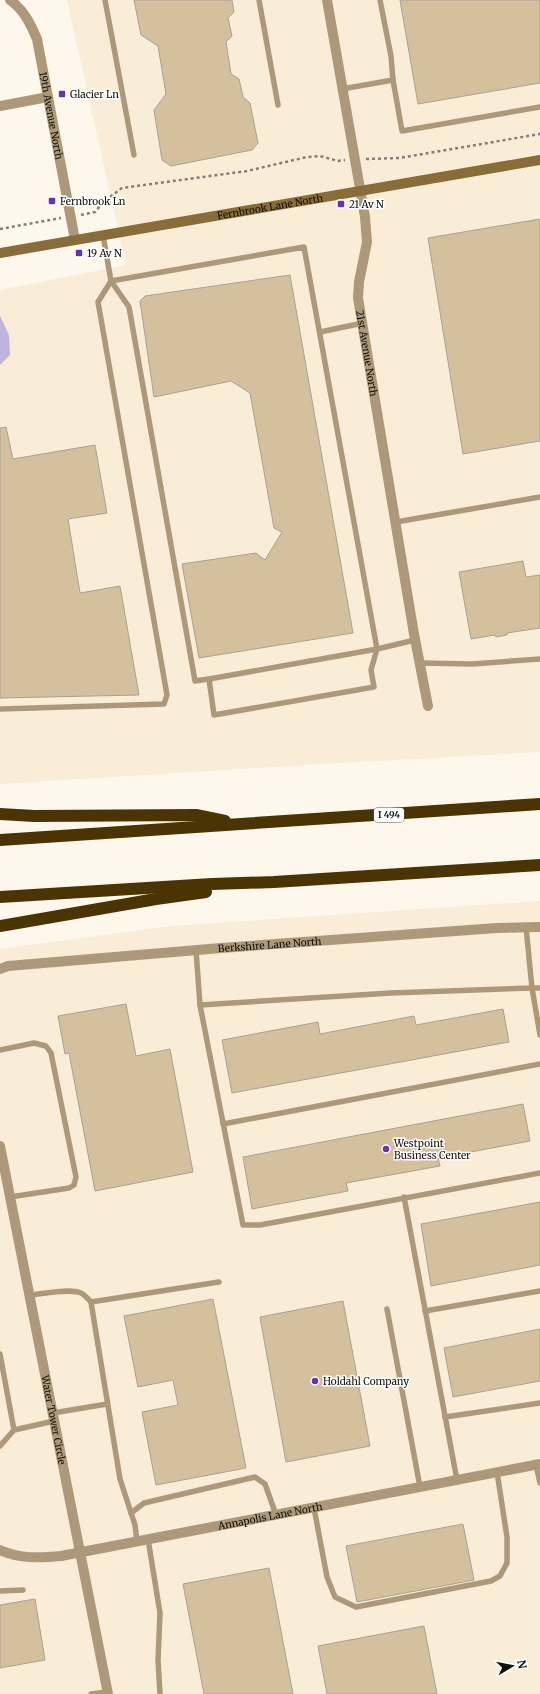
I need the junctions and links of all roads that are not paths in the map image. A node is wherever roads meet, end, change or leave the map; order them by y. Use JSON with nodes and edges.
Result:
{"nodes":[{"id":1,"x":10,"y":0,"type":"edge"},
{"id":2,"x":105,"y":0,"type":"edge"},
{"id":3,"x":259,"y":0,"type":"edge"},
{"id":4,"x":327,"y":0,"type":"edge"},
{"id":5,"x":380,"y":0,"type":"edge"},
{"id":6,"x":393,"y":80,"type":"junction"},
{"id":7,"x":342,"y":89,"type":"junction"},
{"id":8,"x":48,"y":97,"type":"junction"},
{"id":9,"x":278,"y":105,"type":"dead end"},
{"id":10,"x":0,"y":106,"type":"edge"},
{"id":11,"x":540,"y":107,"type":"edge"},
{"id":12,"x":134,"y":155,"type":"dead end"},
{"id":13,"x":540,"y":160,"type":"edge"},
{"id":14,"x":360,"y":191,"type":"junction"},
{"id":15,"x":103,"y":235,"type":"junction"},
{"id":16,"x":75,"y":240,"type":"junction"},
{"id":17,"x":0,"y":253,"type":"edge"},
{"id":18,"x":111,"y":281,"type":"junction"},
{"id":19,"x":363,"y":323,"type":"junction"},
{"id":20,"x":320,"y":332,"type":"junction"},
{"id":21,"x":540,"y":497,"type":"edge"},
{"id":22,"x":396,"y":522,"type":"junction"},
{"id":23,"x":415,"y":640,"type":"junction"},
{"id":24,"x":377,"y":649,"type":"junction"},
{"id":25,"x":540,"y":659,"type":"edge"},
{"id":26,"x":420,"y":662,"type":"junction"},
{"id":27,"x":209,"y":679,"type":"junction"},
{"id":28,"x":428,"y":706,"type":"dead end"},
{"id":29,"x":0,"y":709,"type":"edge"},
{"id":30,"x":540,"y":804,"type":"edge"},
{"id":31,"x":0,"y":814,"type":"edge"},
{"id":32,"x":238,"y":824,"type":"junction"},
{"id":33,"x":0,"y":840,"type":"edge"},
{"id":34,"x":540,"y":865,"type":"edge"},
{"id":35,"x":274,"y":882,"type":"junction"},
{"id":36,"x":0,"y":897,"type":"edge"},
{"id":37,"x":0,"y":926,"type":"edge"},
{"id":38,"x":526,"y":927,"type":"junction"},
{"id":39,"x":540,"y":927,"type":"edge"},
{"id":40,"x":196,"y":950,"type":"junction"},
{"id":41,"x":0,"y":969,"type":"edge"},
{"id":42,"x":532,"y":988,"type":"junction"},
{"id":43,"x":540,"y":988,"type":"edge"},
{"id":44,"x":200,"y":1005,"type":"junction"},
{"id":45,"x":540,"y":1035,"type":"edge"},
{"id":46,"x":0,"y":1050,"type":"edge"},
{"id":47,"x":540,"y":1064,"type":"edge"},
{"id":48,"x":223,"y":1124,"type":"junction"},
{"id":49,"x":0,"y":1146,"type":"edge"},
{"id":50,"x":540,"y":1173,"type":"edge"},
{"id":51,"x":10,"y":1197,"type":"junction"},
{"id":52,"x":404,"y":1197,"type":"junction"},
{"id":53,"x":219,"y":1282,"type":"dead end"},
{"id":54,"x":540,"y":1291,"type":"edge"},
{"id":55,"x":30,"y":1295,"type":"junction"},
{"id":56,"x":91,"y":1302,"type":"junction"},
{"id":57,"x":387,"y":1309,"type":"dead end"},
{"id":58,"x":425,"y":1311,"type":"junction"},
{"id":59,"x":0,"y":1354,"type":"edge"},
{"id":60,"x":540,"y":1403,"type":"edge"},
{"id":61,"x":107,"y":1404,"type":"junction"},
{"id":62,"x":54,"y":1417,"type":"junction"},
{"id":63,"x":445,"y":1417,"type":"junction"},
{"id":64,"x":14,"y":1430,"type":"junction"},
{"id":65,"x":0,"y":1446,"type":"edge"},
{"id":66,"x":538,"y":1464,"type":"edge"},
{"id":67,"x":496,"y":1472,"type":"junction"},
{"id":68,"x":457,"y":1480,"type":"junction"},
{"id":69,"x":540,"y":1483,"type":"edge"},
{"id":70,"x":420,"y":1487,"type":"junction"},
{"id":71,"x":314,"y":1508,"type":"junction"},
{"id":72,"x":131,"y":1513,"type":"junction"},
{"id":73,"x":276,"y":1515,"type":"junction"},
{"id":74,"x":148,"y":1539,"type":"junction"},
{"id":75,"x":137,"y":1541,"type":"junction"},
{"id":76,"x":80,"y":1552,"type":"junction"},
{"id":77,"x":1,"y":1553,"type":"edge"},
{"id":78,"x":23,"y":1590,"type":"dead end"},
{"id":79,"x":0,"y":1591,"type":"edge"},
{"id":80,"x":108,"y":1693,"type":"edge"},
{"id":81,"x":91,"y":1694,"type":"edge"},
{"id":82,"x":160,"y":1694,"type":"edge"}],
"edges":[{"from":1,"to":8,"type":"street","name":"19th Avenue North"},
{"from":2,"to":12,"type":"lane"},
{"from":3,"to":9,"type":"lane"},
{"from":4,"to":7,"type":"street","name":"21st Avenue North"},
{"from":5,"to":6,"type":"lane"},
{"from":6,"to":7,"type":"lane"},
{"from":6,"to":11,"type":"lane"},
{"from":7,"to":14,"type":"street","name":"21st Avenue North"},
{"from":8,"to":10,"type":"street"},
{"from":8,"to":16,"type":"street","name":"19th Avenue North"},
{"from":13,"to":14,"type":"street","name":"Fernbrook Lane North"},
{"from":14,"to":15,"type":"street","name":"Fernbrook Lane North"},
{"from":14,"to":19,"type":"street","name":"21st Avenue North"},
{"from":15,"to":16,"type":"street","name":"Fernbrook Lane North"},
{"from":15,"to":18,"type":"lane"},
{"from":16,"to":17,"type":"street","name":"Fernbrook Lane North"},
{"from":18,"to":20,"type":"lane"},
{"from":18,"to":27,"type":"lane"},
{"from":18,"to":29,"type":"lane"},
{"from":19,"to":20,"type":"lane"},
{"from":19,"to":22,"type":"street","name":"21st Avenue North"},
{"from":20,"to":24,"type":"lane"},
{"from":21,"to":22,"type":"lane"},
{"from":22,"to":23,"type":"street","name":"21st Avenue North"},
{"from":23,"to":24,"type":"lane"},
{"from":23,"to":26,"type":"street","name":"21st Avenue North"},
{"from":24,"to":27,"type":"lane"},
{"from":24,"to":27,"type":"lane"},
{"from":25,"to":26,"type":"lane"},
{"from":26,"to":28,"type":"street","name":"21st Avenue North"},
{"from":30,"to":32,"type":"highway","number":"I 494"},
{"from":31,"to":32,"type":"highway"},
{"from":32,"to":33,"type":"highway","number":"I 494"},
{"from":34,"to":35,"type":"highway"},
{"from":35,"to":36,"type":"highway"},
{"from":35,"to":37,"type":"highway"},
{"from":38,"to":39,"type":"street","name":"Berkshire Lane North"},
{"from":38,"to":40,"type":"street","name":"Berkshire Lane North"},
{"from":38,"to":42,"type":"lane"},
{"from":40,"to":41,"type":"street","name":"Berkshire Lane North"},
{"from":40,"to":44,"type":"lane"},
{"from":42,"to":43,"type":"lane"},
{"from":42,"to":44,"type":"lane"},
{"from":42,"to":45,"type":"lane"},
{"from":44,"to":48,"type":"lane"},
{"from":46,"to":51,"type":"lane"},
{"from":47,"to":48,"type":"lane"},
{"from":48,"to":52,"type":"lane"},
{"from":49,"to":51,"type":"street","name":"Water Tower Circle"},
{"from":50,"to":52,"type":"lane"},
{"from":51,"to":55,"type":"street","name":"Water Tower Circle"},
{"from":52,"to":58,"type":"lane"},
{"from":53,"to":56,"type":"lane"},
{"from":54,"to":58,"type":"lane"},
{"from":55,"to":56,"type":"lane"},
{"from":55,"to":62,"type":"street","name":"Water Tower Circle"},
{"from":56,"to":61,"type":"lane"},
{"from":57,"to":70,"type":"lane"},
{"from":58,"to":63,"type":"lane"},
{"from":59,"to":64,"type":"lane"},
{"from":60,"to":63,"type":"lane"},
{"from":61,"to":62,"type":"lane"},
{"from":61,"to":72,"type":"lane"},
{"from":62,"to":64,"type":"lane"},
{"from":62,"to":76,"type":"street","name":"Water Tower Circle"},
{"from":63,"to":68,"type":"lane"},
{"from":64,"to":65,"type":"lane"},
{"from":66,"to":67,"type":"street","name":"Annapolis Lane North"},
{"from":66,"to":69,"type":"lane"},
{"from":67,"to":68,"type":"street","name":"Annapolis Lane North"},
{"from":67,"to":71,"type":"lane"},
{"from":68,"to":70,"type":"street","name":"Annapolis Lane North"},
{"from":70,"to":71,"type":"street","name":"Annapolis Lane North"},
{"from":71,"to":73,"type":"street","name":"Annapolis Lane North"},
{"from":72,"to":73,"type":"lane"},
{"from":72,"to":75,"type":"lane"},
{"from":73,"to":74,"type":"street","name":"Annapolis Lane North"},
{"from":74,"to":75,"type":"street","name":"Annapolis Lane North"},
{"from":74,"to":82,"type":"lane"},
{"from":75,"to":76,"type":"street","name":"Annapolis Lane North"},
{"from":76,"to":77,"type":"street","name":"Annapolis Lane North"},
{"from":76,"to":80,"type":"street","name":"Water Tower Circle"},
{"from":78,"to":79,"type":"lane"},
{"from":80,"to":81,"type":"lane"}]}
